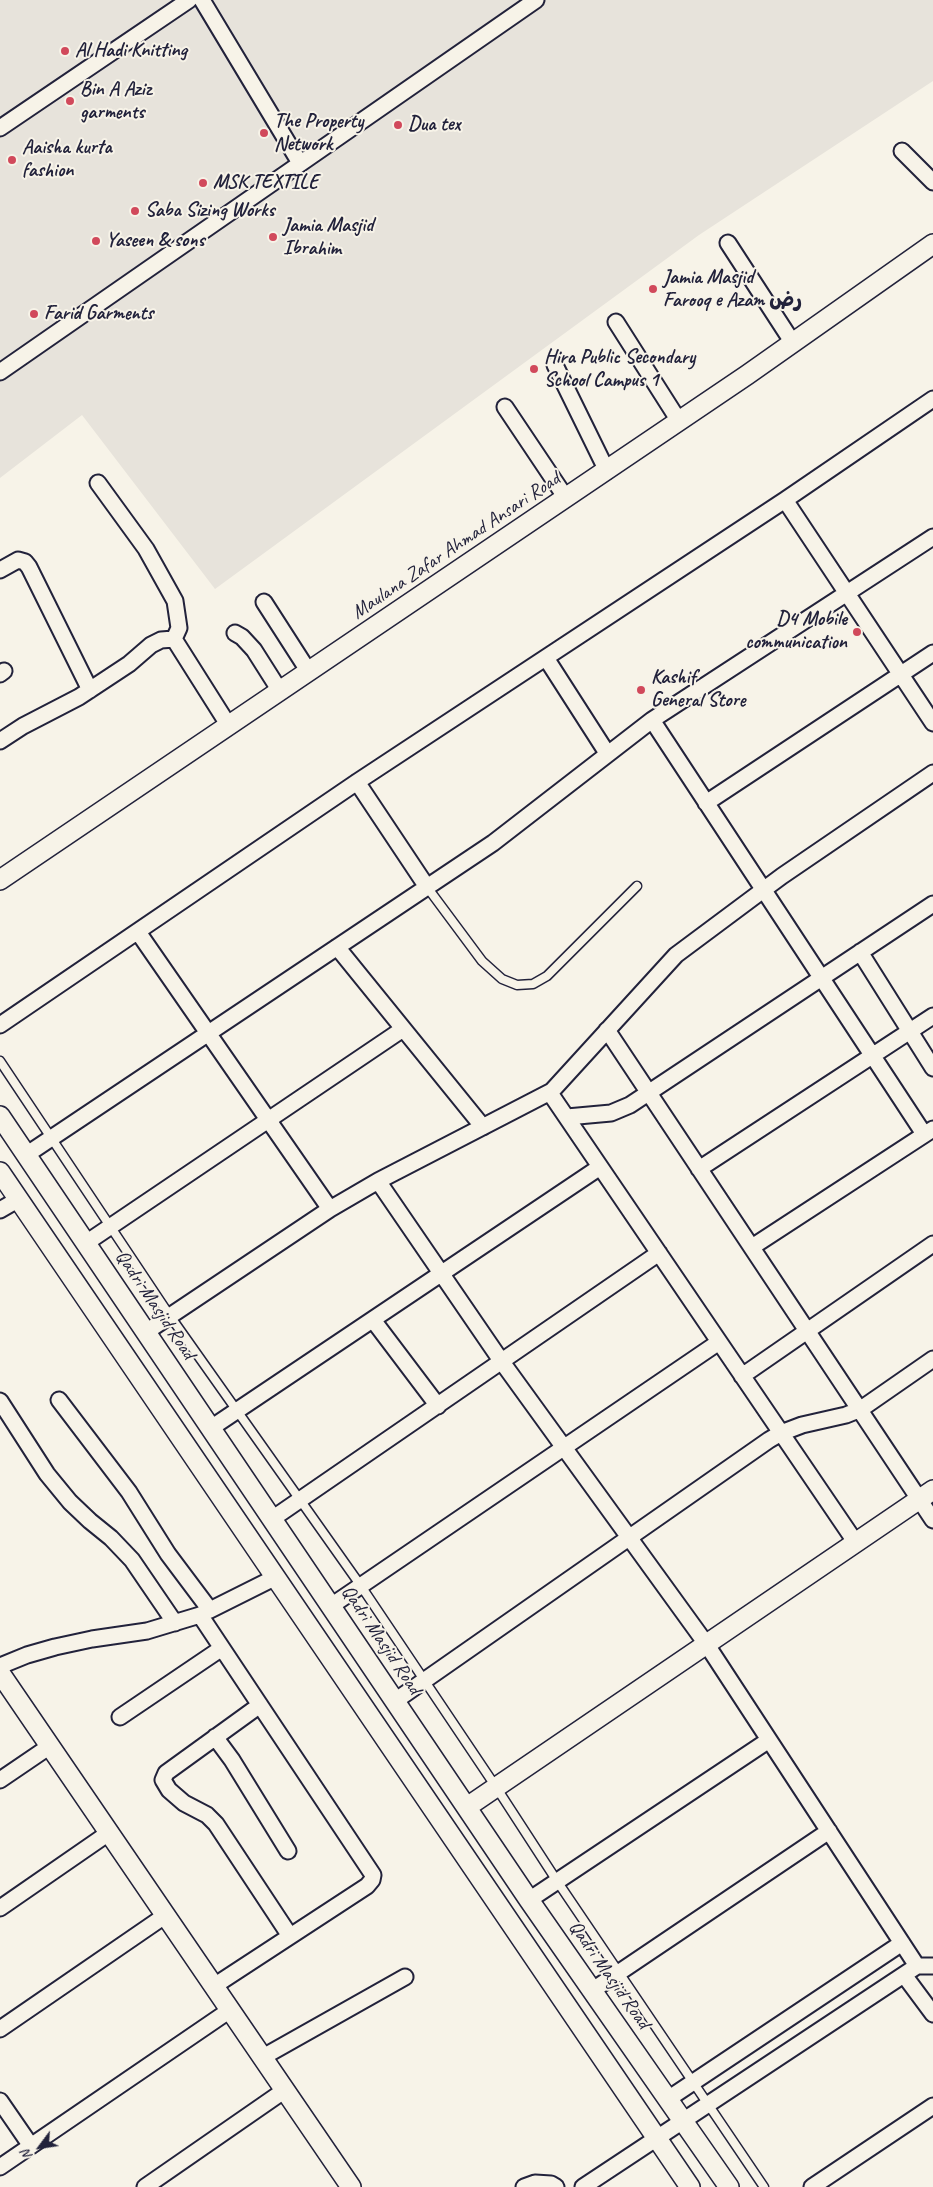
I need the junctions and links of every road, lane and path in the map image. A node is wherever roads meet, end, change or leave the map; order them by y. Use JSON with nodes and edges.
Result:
{"nodes":[{"id":1,"x":189,"y":0,"type":"edge"},
{"id":2,"x":202,"y":0,"type":"edge"},
{"id":3,"x":536,"y":0,"type":"edge"},
{"id":4,"x":0,"y":128,"type":"edge"},
{"id":5,"x":902,"y":151,"type":"dead end"},
{"id":6,"x":300,"y":163,"type":"junction"},
{"id":7,"x":933,"y":182,"type":"edge"},
{"id":8,"x":728,"y":243,"type":"dead end"},
{"id":9,"x":933,"y":244,"type":"edge"},
{"id":10,"x":616,"y":322,"type":"dead end"},
{"id":11,"x":793,"y":343,"type":"junction"},
{"id":12,"x":555,"y":365,"type":"dead end"},
{"id":13,"x":0,"y":372,"type":"edge"},
{"id":14,"x":933,"y":399,"type":"edge"},
{"id":15,"x":505,"y":407,"type":"dead end"},
{"id":16,"x":679,"y":422,"type":"junction"},
{"id":17,"x":607,"y":471,"type":"junction"},
{"id":18,"x":98,"y":483,"type":"dead end"},
{"id":19,"x":566,"y":498,"type":"junction"},
{"id":20,"x":785,"y":500,"type":"junction"},
{"id":21,"x":933,"y":537,"type":"edge"},
{"id":22,"x":0,"y":570,"type":"edge"},
{"id":23,"x":847,"y":593,"type":"junction"},
{"id":24,"x":264,"y":602,"type":"dead end"},
{"id":25,"x":235,"y":633,"type":"dead end"},
{"id":26,"x":174,"y":639,"type":"junction"},
{"id":27,"x":933,"y":653,"type":"edge"},
{"id":28,"x":546,"y":658,"type":"junction"},
{"id":29,"x":309,"y":672,"type":"junction"},
{"id":30,"x":901,"y":674,"type":"junction"},
{"id":31,"x":90,"y":690,"type":"junction"},
{"id":32,"x":280,"y":691,"type":"junction"},
{"id":33,"x":652,"y":720,"type":"junction"},
{"id":34,"x":933,"y":723,"type":"edge"},
{"id":35,"x":229,"y":726,"type":"junction"},
{"id":36,"x":0,"y":741,"type":"edge"},
{"id":37,"x":607,"y":753,"type":"junction"},
{"id":38,"x":933,"y":773,"type":"edge"},
{"id":39,"x":357,"y":782,"type":"junction"},
{"id":40,"x":706,"y":802,"type":"junction"},
{"id":41,"x":0,"y":880,"type":"edge"},
{"id":42,"x":637,"y":886,"type":"dead end"},
{"id":43,"x":427,"y":887,"type":"junction"},
{"id":44,"x":764,"y":890,"type":"junction"},
{"id":45,"x":933,"y":904,"type":"edge"},
{"id":46,"x":138,"y":932,"type":"junction"},
{"id":47,"x":337,"y":947,"type":"junction"},
{"id":48,"x":860,"y":952,"type":"junction"},
{"id":49,"x":821,"y":978,"type":"junction"},
{"id":50,"x":933,"y":1016,"type":"edge"},
{"id":51,"x":0,"y":1025,"type":"edge"},
{"id":52,"x":403,"y":1029,"type":"junction"},
{"id":53,"x":606,"y":1030,"type":"junction"},
{"id":54,"x":909,"y":1031,"type":"junction"},
{"id":55,"x":208,"y":1033,"type":"junction"},
{"id":56,"x":872,"y":1056,"type":"junction"},
{"id":57,"x":0,"y":1061,"type":"edge"},
{"id":58,"x":933,"y":1068,"type":"edge"},
{"id":59,"x":552,"y":1091,"type":"junction"},
{"id":60,"x":649,"y":1093,"type":"junction"},
{"id":61,"x":0,"y":1116,"type":"edge"},
{"id":62,"x":566,"y":1117,"type":"junction"},
{"id":63,"x":268,"y":1120,"type":"junction"},
{"id":64,"x":483,"y":1126,"type":"junction"},
{"id":65,"x":928,"y":1132,"type":"edge"},
{"id":66,"x":52,"y":1138,"type":"junction"},
{"id":67,"x":26,"y":1155,"type":"junction"},
{"id":68,"x":600,"y":1167,"type":"junction"},
{"id":69,"x":699,"y":1169,"type":"junction"},
{"id":70,"x":0,"y":1172,"type":"edge"},
{"id":71,"x":378,"y":1181,"type":"junction"},
{"id":72,"x":19,"y":1199,"type":"junction"},
{"id":73,"x":330,"y":1209,"type":"junction"},
{"id":74,"x":0,"y":1210,"type":"edge"},
{"id":75,"x":111,"y":1226,"type":"junction"},
{"id":76,"x":86,"y":1243,"type":"junction"},
{"id":77,"x":933,"y":1244,"type":"edge"},
{"id":78,"x":752,"y":1247,"type":"junction"},
{"id":79,"x":659,"y":1253,"type":"junction"},
{"id":80,"x":441,"y":1274,"type":"junction"},
{"id":81,"x":170,"y":1316,"type":"junction"},
{"id":82,"x":372,"y":1320,"type":"junction"},
{"id":83,"x":808,"y":1330,"type":"junction"},
{"id":84,"x":146,"y":1332,"type":"junction"},
{"id":85,"x":719,"y":1342,"type":"junction"},
{"id":86,"x":933,"y":1359,"type":"edge"},
{"id":87,"x":502,"y":1362,"type":"junction"},
{"id":88,"x":742,"y":1376,"type":"junction"},
{"id":89,"x":59,"y":1400,"type":"dead end"},
{"id":90,"x":438,"y":1406,"type":"junction"},
{"id":91,"x":860,"y":1409,"type":"junction"},
{"id":92,"x":2,"y":1410,"type":"edge"},
{"id":93,"x":238,"y":1410,"type":"junction"},
{"id":94,"x":210,"y":1428,"type":"junction"},
{"id":95,"x":781,"y":1433,"type":"junction"},
{"id":96,"x":564,"y":1448,"type":"junction"},
{"id":97,"x":926,"y":1495,"type":"edge"},
{"id":98,"x":300,"y":1500,"type":"junction"},
{"id":99,"x":272,"y":1519,"type":"junction"},
{"id":100,"x":933,"y":1520,"type":"edge"},
{"id":101,"x":629,"y":1538,"type":"junction"},
{"id":102,"x":856,"y":1543,"type":"junction"},
{"id":103,"x":276,"y":1577,"type":"junction"},
{"id":104,"x":361,"y":1586,"type":"junction"},
{"id":105,"x":331,"y":1606,"type":"junction"},
{"id":106,"x":205,"y":1613,"type":"junction"},
{"id":107,"x":174,"y":1623,"type":"junction"},
{"id":108,"x":706,"y":1645,"type":"junction"},
{"id":109,"x":222,"y":1648,"type":"junction"},
{"id":110,"x":0,"y":1666,"type":"edge"},
{"id":111,"x":0,"y":1672,"type":"edge"},
{"id":112,"x":425,"y":1680,"type":"junction"},
{"id":113,"x":395,"y":1701,"type":"junction"},
{"id":114,"x":260,"y":1705,"type":"junction"},
{"id":115,"x":120,"y":1717,"type":"dead end"},
{"id":116,"x":215,"y":1737,"type":"junction"},
{"id":117,"x":769,"y":1740,"type":"junction"},
{"id":118,"x":50,"y":1746,"type":"junction"},
{"id":119,"x":0,"y":1780,"type":"edge"},
{"id":120,"x":496,"y":1787,"type":"junction"},
{"id":121,"x":466,"y":1807,"type":"junction"},
{"id":122,"x":829,"y":1831,"type":"junction"},
{"id":123,"x":110,"y":1832,"type":"junction"},
{"id":124,"x":288,"y":1851,"type":"dead end"},
{"id":125,"x":557,"y":1881,"type":"junction"},
{"id":126,"x":529,"y":1900,"type":"junction"},
{"id":127,"x":0,"y":1908,"type":"edge"},
{"id":128,"x":166,"y":1915,"type":"junction"},
{"id":129,"x":290,"y":1936,"type":"junction"},
{"id":130,"x":902,"y":1943,"type":"junction"},
{"id":131,"x":917,"y":1966,"type":"junction"},
{"id":132,"x":933,"y":1966,"type":"edge"},
{"id":133,"x":620,"y":1972,"type":"junction"},
{"id":134,"x":904,"y":1975,"type":"junction"},
{"id":135,"x":405,"y":1976,"type":"dead end"},
{"id":136,"x":214,"y":1986,"type":"junction"},
{"id":137,"x":593,"y":1990,"type":"junction"},
{"id":138,"x":230,"y":2010,"type":"junction"},
{"id":139,"x":933,"y":2014,"type":"edge"},
{"id":140,"x":0,"y":2029,"type":"edge"},
{"id":141,"x":263,"y":2057,"type":"junction"},
{"id":142,"x":694,"y":2082,"type":"junction"},
{"id":143,"x":285,"y":2090,"type":"junction"},
{"id":144,"x":668,"y":2099,"type":"junction"},
{"id":145,"x":0,"y":2101,"type":"edge"},
{"id":146,"x":708,"y":2105,"type":"junction"},
{"id":147,"x":933,"y":2106,"type":"edge"},
{"id":148,"x":683,"y":2121,"type":"junction"},
{"id":149,"x":657,"y":2139,"type":"junction"},
{"id":150,"x":31,"y":2146,"type":"junction"},
{"id":151,"x":0,"y":2168,"type":"edge"},
{"id":152,"x":145,"y":2187,"type":"edge"},
{"id":153,"x":351,"y":2187,"type":"edge"},
{"id":154,"x":524,"y":2187,"type":"edge"},
{"id":155,"x":556,"y":2187,"type":"edge"},
{"id":156,"x":583,"y":2187,"type":"edge"},
{"id":157,"x":690,"y":2187,"type":"edge"},
{"id":158,"x":729,"y":2187,"type":"edge"},
{"id":159,"x":764,"y":2187,"type":"edge"},
{"id":160,"x":812,"y":2187,"type":"edge"}],
"edges":[{"from":1,"to":4,"type":"street"},
{"from":2,"to":6,"type":"street"},
{"from":3,"to":6,"type":"street"},
{"from":5,"to":7,"type":"street"},
{"from":6,"to":13,"type":"street"},
{"from":8,"to":11,"type":"street"},
{"from":9,"to":11,"type":"street","name":"Maulana Zafar Ahmad Ansari Road"},
{"from":10,"to":16,"type":"street"},
{"from":11,"to":16,"type":"street","name":"Maulana Zafar Ahmad Ansari Road"},
{"from":12,"to":17,"type":"street"},
{"from":14,"to":20,"type":"street"},
{"from":15,"to":19,"type":"street"},
{"from":16,"to":17,"type":"street","name":"Maulana Zafar Ahmad Ansari Road"},
{"from":17,"to":19,"type":"street","name":"Maulana Zafar Ahmad Ansari Road"},
{"from":18,"to":26,"type":"street"},
{"from":19,"to":29,"type":"street","name":"Maulana Zafar Ahmad Ansari Road"},
{"from":20,"to":23,"type":"street"},
{"from":20,"to":28,"type":"street"},
{"from":21,"to":23,"type":"street"},
{"from":22,"to":31,"type":"street"},
{"from":23,"to":30,"type":"street"},
{"from":23,"to":33,"type":"street"},
{"from":24,"to":29,"type":"street"},
{"from":25,"to":32,"type":"street"},
{"from":26,"to":31,"type":"street"},
{"from":26,"to":35,"type":"street"},
{"from":27,"to":30,"type":"street"},
{"from":28,"to":37,"type":"street"},
{"from":28,"to":39,"type":"street"},
{"from":29,"to":32,"type":"street","name":"Maulana Zafar Ahmad Ansari Road"},
{"from":30,"to":34,"type":"street"},
{"from":30,"to":40,"type":"street"},
{"from":31,"to":36,"type":"street"},
{"from":32,"to":35,"type":"street","name":"Maulana Zafar Ahmad Ansari Road"},
{"from":33,"to":37,"type":"street"},
{"from":33,"to":40,"type":"street"},
{"from":35,"to":41,"type":"street","name":"Maulana Zafar Ahmad Ansari Road"},
{"from":37,"to":43,"type":"street"},
{"from":38,"to":44,"type":"street"},
{"from":39,"to":43,"type":"street"},
{"from":39,"to":46,"type":"street"},
{"from":40,"to":44,"type":"street"},
{"from":42,"to":43,"type":"lane"},
{"from":43,"to":47,"type":"street"},
{"from":44,"to":49,"type":"street"},
{"from":44,"to":53,"type":"street"},
{"from":45,"to":48,"type":"street"},
{"from":46,"to":51,"type":"street"},
{"from":46,"to":55,"type":"street"},
{"from":47,"to":52,"type":"street"},
{"from":47,"to":55,"type":"street"},
{"from":48,"to":49,"type":"street"},
{"from":48,"to":54,"type":"street"},
{"from":49,"to":56,"type":"street"},
{"from":49,"to":60,"type":"street"},
{"from":50,"to":54,"type":"street"},
{"from":52,"to":63,"type":"street"},
{"from":52,"to":64,"type":"street"},
{"from":53,"to":59,"type":"street"},
{"from":53,"to":60,"type":"street"},
{"from":54,"to":56,"type":"street"},
{"from":54,"to":58,"type":"street"},
{"from":55,"to":63,"type":"street"},
{"from":55,"to":66,"type":"street"},
{"from":56,"to":65,"type":"street"},
{"from":56,"to":69,"type":"street"},
{"from":57,"to":66,"type":"lane"},
{"from":59,"to":62,"type":"street"},
{"from":59,"to":64,"type":"street"},
{"from":60,"to":62,"type":"street"},
{"from":60,"to":69,"type":"street"},
{"from":61,"to":67,"type":"street","name":"Qadri Masjid Road"},
{"from":62,"to":68,"type":"street"},
{"from":63,"to":73,"type":"street"},
{"from":63,"to":75,"type":"street"},
{"from":64,"to":71,"type":"street"},
{"from":65,"to":78,"type":"street"},
{"from":66,"to":67,"type":"street"},
{"from":66,"to":75,"type":"lane"},
{"from":67,"to":76,"type":"street","name":"Qadri Masjid Road"},
{"from":68,"to":79,"type":"street"},
{"from":68,"to":80,"type":"street"},
{"from":69,"to":78,"type":"street"},
{"from":70,"to":72,"type":"street"},
{"from":71,"to":73,"type":"street"},
{"from":71,"to":80,"type":"street"},
{"from":72,"to":74,"type":"street"},
{"from":72,"to":103,"type":"street"},
{"from":73,"to":81,"type":"street"},
{"from":75,"to":76,"type":"street"},
{"from":75,"to":81,"type":"lane"},
{"from":76,"to":84,"type":"street","name":"Qadri Masjid Road"},
{"from":77,"to":83,"type":"street"},
{"from":78,"to":83,"type":"street"},
{"from":79,"to":85,"type":"street"},
{"from":79,"to":87,"type":"street"},
{"from":80,"to":82,"type":"street"},
{"from":80,"to":87,"type":"street"},
{"from":81,"to":84,"type":"street"},
{"from":81,"to":93,"type":"lane"},
{"from":82,"to":90,"type":"street"},
{"from":82,"to":93,"type":"street"},
{"from":83,"to":88,"type":"street"},
{"from":83,"to":91,"type":"street"},
{"from":84,"to":94,"type":"street","name":"Qadri Masjid Road"},
{"from":85,"to":88,"type":"street"},
{"from":85,"to":96,"type":"street"},
{"from":86,"to":91,"type":"street"},
{"from":87,"to":90,"type":"street"},
{"from":87,"to":96,"type":"street"},
{"from":88,"to":95,"type":"street"},
{"from":89,"to":106,"type":"street"},
{"from":90,"to":98,"type":"street"},
{"from":91,"to":95,"type":"street"},
{"from":91,"to":97,"type":"street"},
{"from":92,"to":107,"type":"street"},
{"from":93,"to":94,"type":"street"},
{"from":93,"to":98,"type":"lane"},
{"from":94,"to":99,"type":"street","name":"Qadri Masjid Road"},
{"from":95,"to":101,"type":"street"},
{"from":95,"to":102,"type":"street"},
{"from":96,"to":101,"type":"street"},
{"from":96,"to":104,"type":"street"},
{"from":97,"to":100,"type":"street"},
{"from":97,"to":102,"type":"street"},
{"from":98,"to":99,"type":"street"},
{"from":98,"to":104,"type":"lane"},
{"from":99,"to":105,"type":"street","name":"Qadri Masjid Road"},
{"from":101,"to":108,"type":"street"},
{"from":101,"to":112,"type":"street"},
{"from":102,"to":108,"type":"street"},
{"from":103,"to":106,"type":"street"},
{"from":103,"to":149,"type":"street"},
{"from":104,"to":105,"type":"street"},
{"from":104,"to":112,"type":"lane"},
{"from":105,"to":113,"type":"street","name":"Qadri Masjid Road"},
{"from":106,"to":107,"type":"street"},
{"from":106,"to":109,"type":"street"},
{"from":107,"to":110,"type":"street"},
{"from":108,"to":117,"type":"street"},
{"from":108,"to":120,"type":"street"},
{"from":109,"to":114,"type":"street"},
{"from":109,"to":115,"type":"street"},
{"from":111,"to":118,"type":"street"},
{"from":112,"to":113,"type":"street"},
{"from":112,"to":120,"type":"lane"},
{"from":113,"to":121,"type":"street","name":"Qadri Masjid Road"},
{"from":114,"to":116,"type":"street"},
{"from":114,"to":129,"type":"street"},
{"from":116,"to":124,"type":"street"},
{"from":116,"to":129,"type":"street"},
{"from":117,"to":122,"type":"street"},
{"from":117,"to":125,"type":"street"},
{"from":118,"to":119,"type":"street"},
{"from":118,"to":123,"type":"street"},
{"from":120,"to":121,"type":"street"},
{"from":120,"to":125,"type":"lane"},
{"from":121,"to":126,"type":"street","name":"Qadri Masjid Road"},
{"from":122,"to":130,"type":"street"},
{"from":122,"to":133,"type":"street"},
{"from":123,"to":127,"type":"street"},
{"from":123,"to":128,"type":"street"},
{"from":125,"to":126,"type":"street"},
{"from":125,"to":133,"type":"lane"},
{"from":126,"to":137,"type":"street","name":"Qadri Masjid Road"},
{"from":128,"to":136,"type":"street"},
{"from":128,"to":140,"type":"street"},
{"from":129,"to":136,"type":"street"},
{"from":130,"to":131,"type":"street"},
{"from":130,"to":142,"type":"street"},
{"from":131,"to":132,"type":"street"},
{"from":131,"to":134,"type":"street"},
{"from":133,"to":137,"type":"street"},
{"from":133,"to":142,"type":"lane"},
{"from":134,"to":139,"type":"street"},
{"from":134,"to":146,"type":"street"},
{"from":135,"to":141,"type":"street"},
{"from":136,"to":138,"type":"street"},
{"from":137,"to":144,"type":"street","name":"Qadri Masjid Road"},
{"from":138,"to":141,"type":"street"},
{"from":138,"to":150,"type":"street"},
{"from":141,"to":143,"type":"street"},
{"from":142,"to":144,"type":"street"},
{"from":142,"to":146,"type":"lane"},
{"from":143,"to":152,"type":"street"},
{"from":143,"to":153,"type":"street"},
{"from":144,"to":148,"type":"street","name":"Qadri Masjid Road"},
{"from":145,"to":150,"type":"street"},
{"from":146,"to":148,"type":"street"},
{"from":146,"to":159,"type":"lane"},
{"from":147,"to":160,"type":"street"},
{"from":148,"to":149,"type":"street"},
{"from":148,"to":158,"type":"street","name":"Qadri Masjid Road"},
{"from":149,"to":156,"type":"street"},
{"from":149,"to":157,"type":"street"},
{"from":150,"to":151,"type":"street"},
{"from":154,"to":155,"type":"street"}]}
